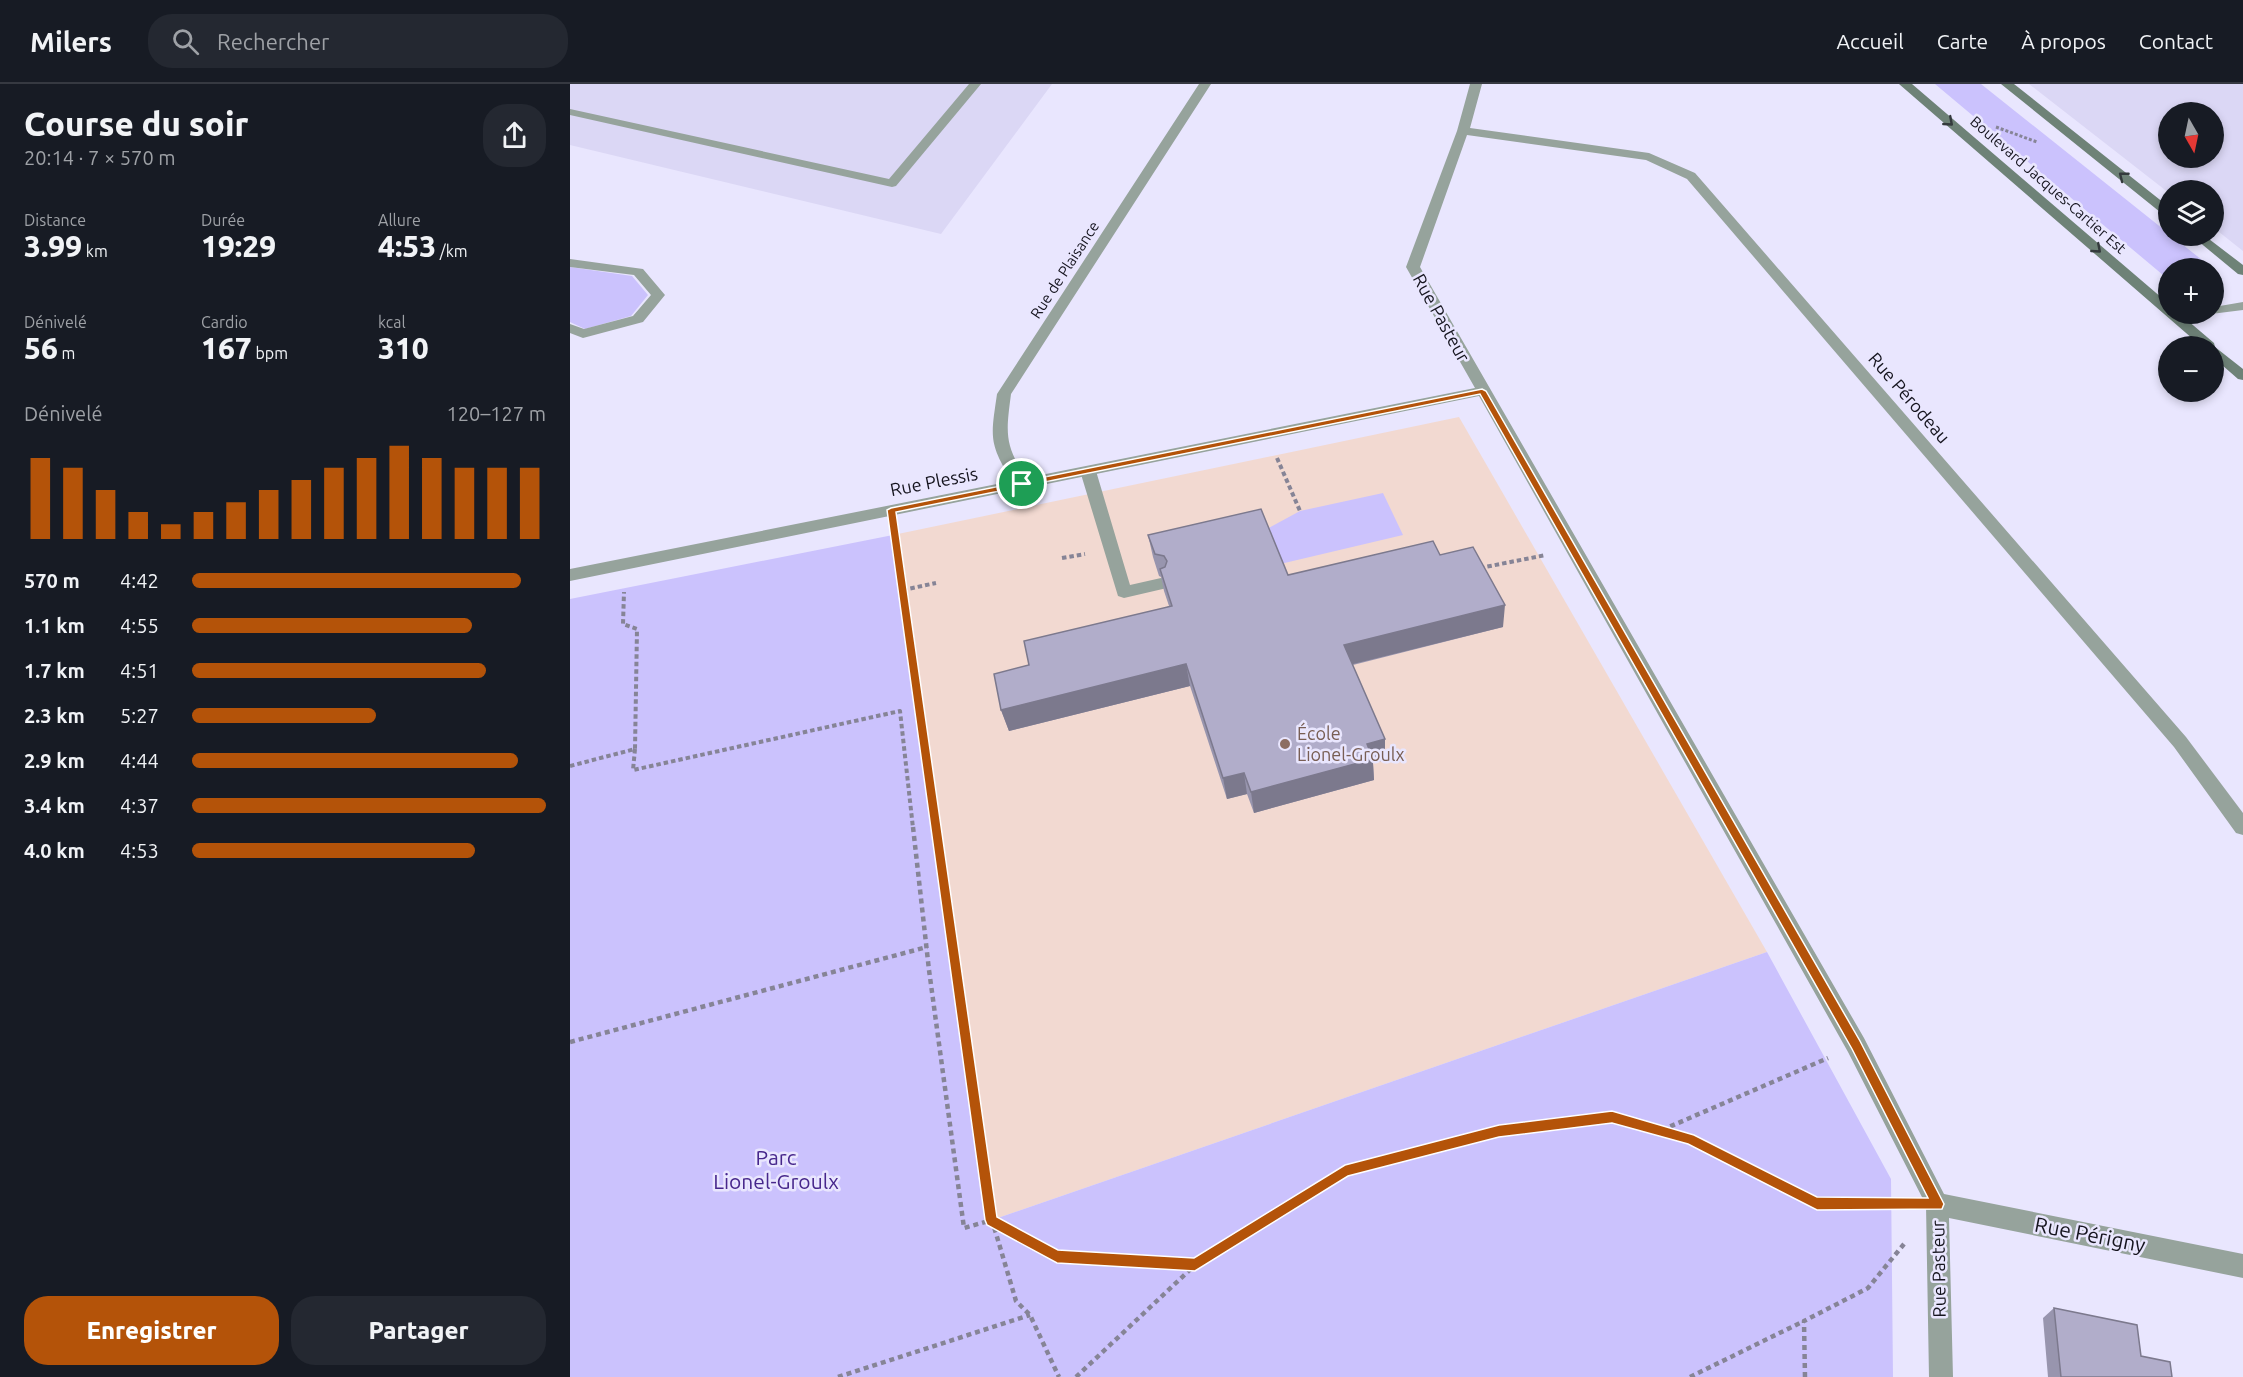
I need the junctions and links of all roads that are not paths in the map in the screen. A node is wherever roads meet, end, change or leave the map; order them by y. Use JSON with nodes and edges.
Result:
{"nodes":[{"id":1,"x":975,"y":84,"type":"edge"},
{"id":2,"x":1206,"y":84,"type":"edge"},
{"id":3,"x":1476,"y":84,"type":"edge"},
{"id":4,"x":1905,"y":84,"type":"edge"},
{"id":5,"x":2007,"y":84,"type":"edge"},
{"id":6,"x":570,"y":112,"type":"edge"},
{"id":7,"x":1463,"y":131,"type":"junction"},
{"id":8,"x":2158,"y":204,"type":"edge"},
{"id":9,"x":2211,"y":246,"type":"edge"},
{"id":10,"x":570,"y":263,"type":"edge"},
{"id":11,"x":2243,"y":271,"type":"edge"},
{"id":12,"x":2158,"y":302,"type":"edge"},
{"id":13,"x":2243,"y":306,"type":"edge"},
{"id":14,"x":2224,"y":310,"type":"edge"},
{"id":15,"x":2183,"y":324,"type":"edge"},
{"id":16,"x":570,"y":328,"type":"edge"},
{"id":17,"x":2197,"y":336,"type":"edge"},
{"id":18,"x":2224,"y":360,"type":"edge"},
{"id":19,"x":2243,"y":376,"type":"edge"},
{"id":20,"x":1482,"y":391,"type":"junction"},
{"id":21,"x":1088,"y":471,"type":"junction"},
{"id":22,"x":1022,"y":484,"type":"junction"},
{"id":23,"x":570,"y":575,"type":"edge"},
{"id":24,"x":1161,"y":584,"type":"edge"},
{"id":25,"x":2243,"y":827,"type":"edge"},
{"id":26,"x":1937,"y":1204,"type":"junction"},
{"id":27,"x":2243,"y":1266,"type":"edge"},
{"id":28,"x":1941,"y":1377,"type":"edge"}],
"edges":[{"from":1,"to":6,"type":"street"},
{"from":2,"to":22,"type":"street","name":"Rue de Plaisance"},
{"from":3,"to":7,"type":"street","name":"Rue Pasteur"},
{"from":4,"to":12,"type":"main road","name":"Boulevard Jacques-Cartier Est","one_way":true},
{"from":8,"to":5,"type":"main road","one_way":true},
{"from":7,"to":20,"type":"street","name":"Rue Pasteur"},
{"from":7,"to":25,"type":"street","name":"Rue Pérodeau"},
{"from":9,"to":11,"type":"main road"},
{"from":10,"to":16,"type":"street"},
{"from":13,"to":14,"type":"street"},
{"from":15,"to":17,"type":"main road","name":"Boulevard Jacques-Cartier Est"},
{"from":18,"to":19,"type":"main road"},
{"from":20,"to":21,"type":"street","name":"Rue Plessis"},
{"from":20,"to":26,"type":"street","name":"Rue Pasteur"},
{"from":21,"to":22,"type":"street","name":"Rue Plessis"},
{"from":21,"to":24,"type":"street"},
{"from":22,"to":23,"type":"street","name":"Rue Plessis"},
{"from":26,"to":27,"type":"street","name":"Rue Périgny"},
{"from":26,"to":28,"type":"street","name":"Rue Pasteur"}]}
